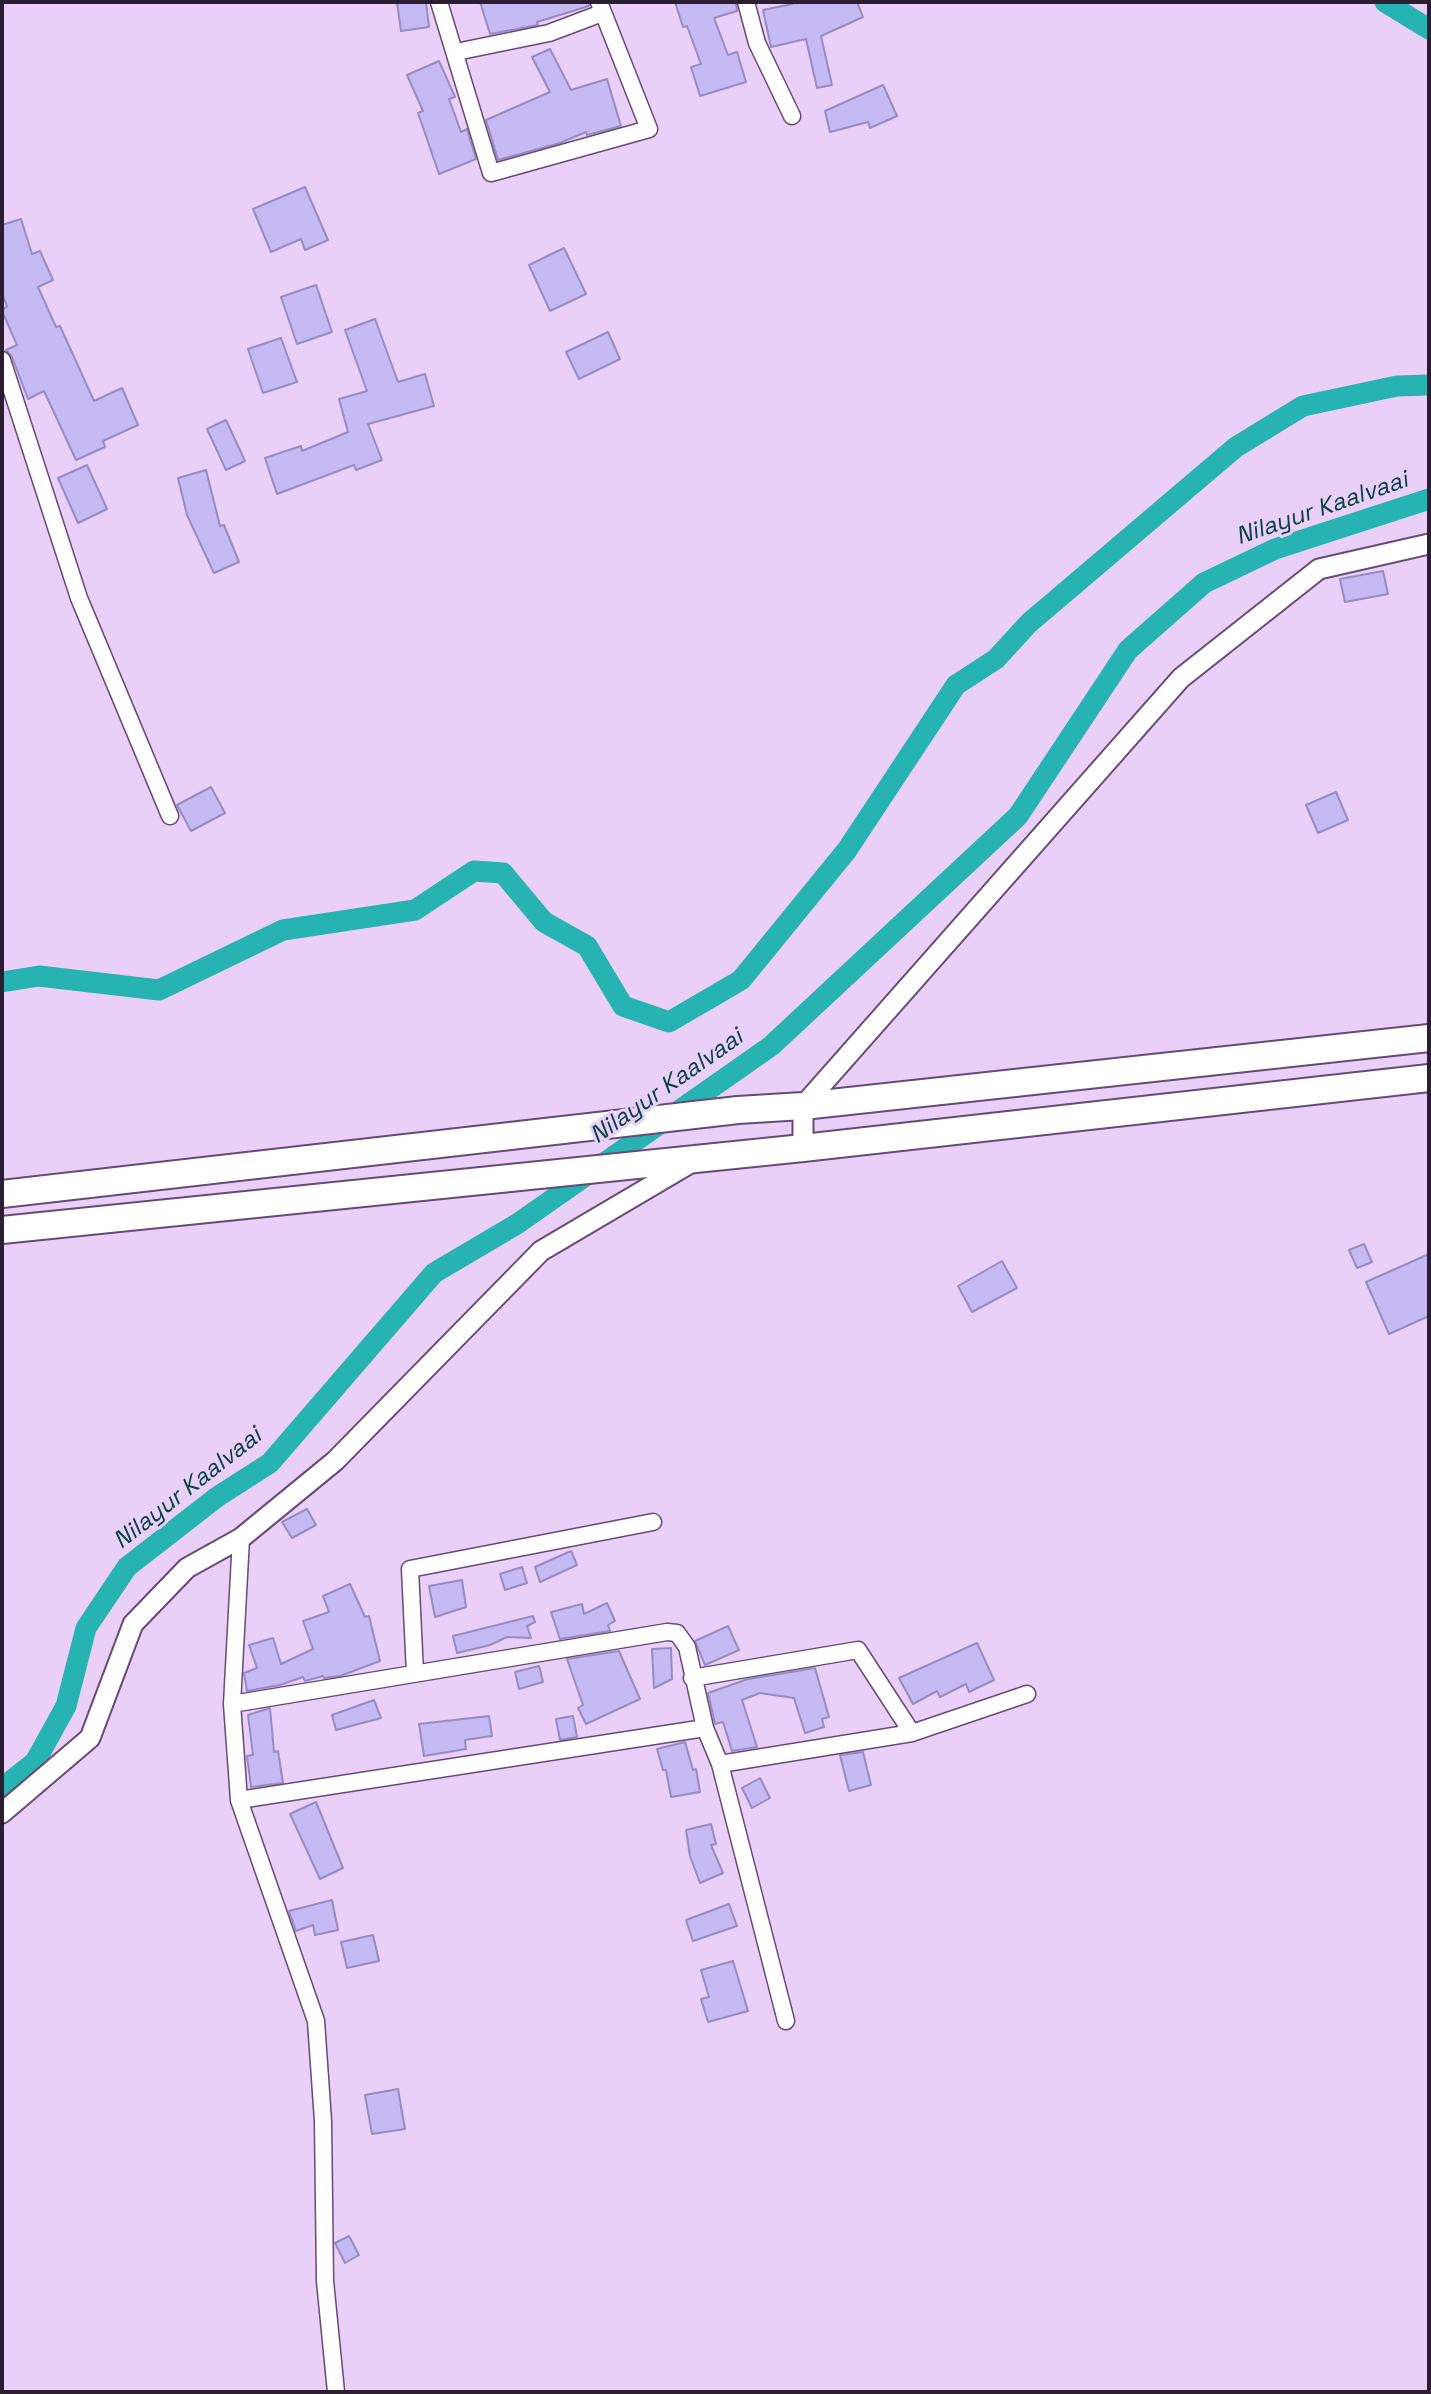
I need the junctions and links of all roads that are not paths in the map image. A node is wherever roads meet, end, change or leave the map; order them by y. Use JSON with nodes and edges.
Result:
{"nodes":[{"id":1,"x":439,"y":2,"type":"edge"},
{"id":2,"x":746,"y":2,"type":"edge"},
{"id":3,"x":601,"y":7,"type":"edge"},
{"id":4,"x":456,"y":52,"type":"junction"},
{"id":5,"x":792,"y":116,"type":"dead end"},
{"id":6,"x":2,"y":360,"type":"edge"},
{"id":7,"x":1429,"y":544,"type":"edge"},
{"id":8,"x":170,"y":816,"type":"dead end"},
{"id":9,"x":1429,"y":1038,"type":"edge"},
{"id":10,"x":1429,"y":1078,"type":"edge"},
{"id":11,"x":803,"y":1106,"type":"junction"},
{"id":12,"x":803,"y":1148,"type":"junction"},
{"id":13,"x":698,"y":1159,"type":"junction"},
{"id":14,"x":2,"y":1194,"type":"edge"},
{"id":15,"x":2,"y":1230,"type":"edge"},
{"id":16,"x":653,"y":1522,"type":"dead end"},
{"id":17,"x":241,"y":1538,"type":"junction"},
{"id":18,"x":415,"y":1673,"type":"junction"},
{"id":19,"x":692,"y":1678,"type":"junction"},
{"id":20,"x":1027,"y":1694,"type":"dead end"},
{"id":21,"x":232,"y":1704,"type":"junction"},
{"id":22,"x":705,"y":1728,"type":"junction"},
{"id":23,"x":912,"y":1733,"type":"junction"},
{"id":24,"x":720,"y":1764,"type":"junction"},
{"id":25,"x":239,"y":1800,"type":"junction"},
{"id":26,"x":2,"y":1813,"type":"edge"},
{"id":27,"x":786,"y":2021,"type":"dead end"},
{"id":28,"x":336,"y":2392,"type":"edge"}],
"edges":[{"from":1,"to":4,"type":"street"},
{"from":2,"to":5,"type":"street"},
{"from":3,"to":4,"type":"street"},
{"from":3,"to":4,"type":"street"},
{"from":6,"to":8,"type":"street"},
{"from":7,"to":11,"type":"street"},
{"from":9,"to":11,"type":"highway"},
{"from":10,"to":12,"type":"highway"},
{"from":11,"to":12,"type":"street"},
{"from":11,"to":14,"type":"highway"},
{"from":12,"to":13,"type":"highway"},
{"from":13,"to":15,"type":"highway"},
{"from":13,"to":17,"type":"street"},
{"from":16,"to":18,"type":"street"},
{"from":17,"to":21,"type":"street"},
{"from":17,"to":26,"type":"street"},
{"from":18,"to":19,"type":"street"},
{"from":18,"to":21,"type":"street"},
{"from":19,"to":22,"type":"street"},
{"from":19,"to":23,"type":"street"},
{"from":20,"to":23,"type":"street"},
{"from":21,"to":25,"type":"street"},
{"from":22,"to":24,"type":"street"},
{"from":22,"to":25,"type":"street"},
{"from":23,"to":24,"type":"street"},
{"from":24,"to":27,"type":"street"},
{"from":25,"to":28,"type":"street"}]}
